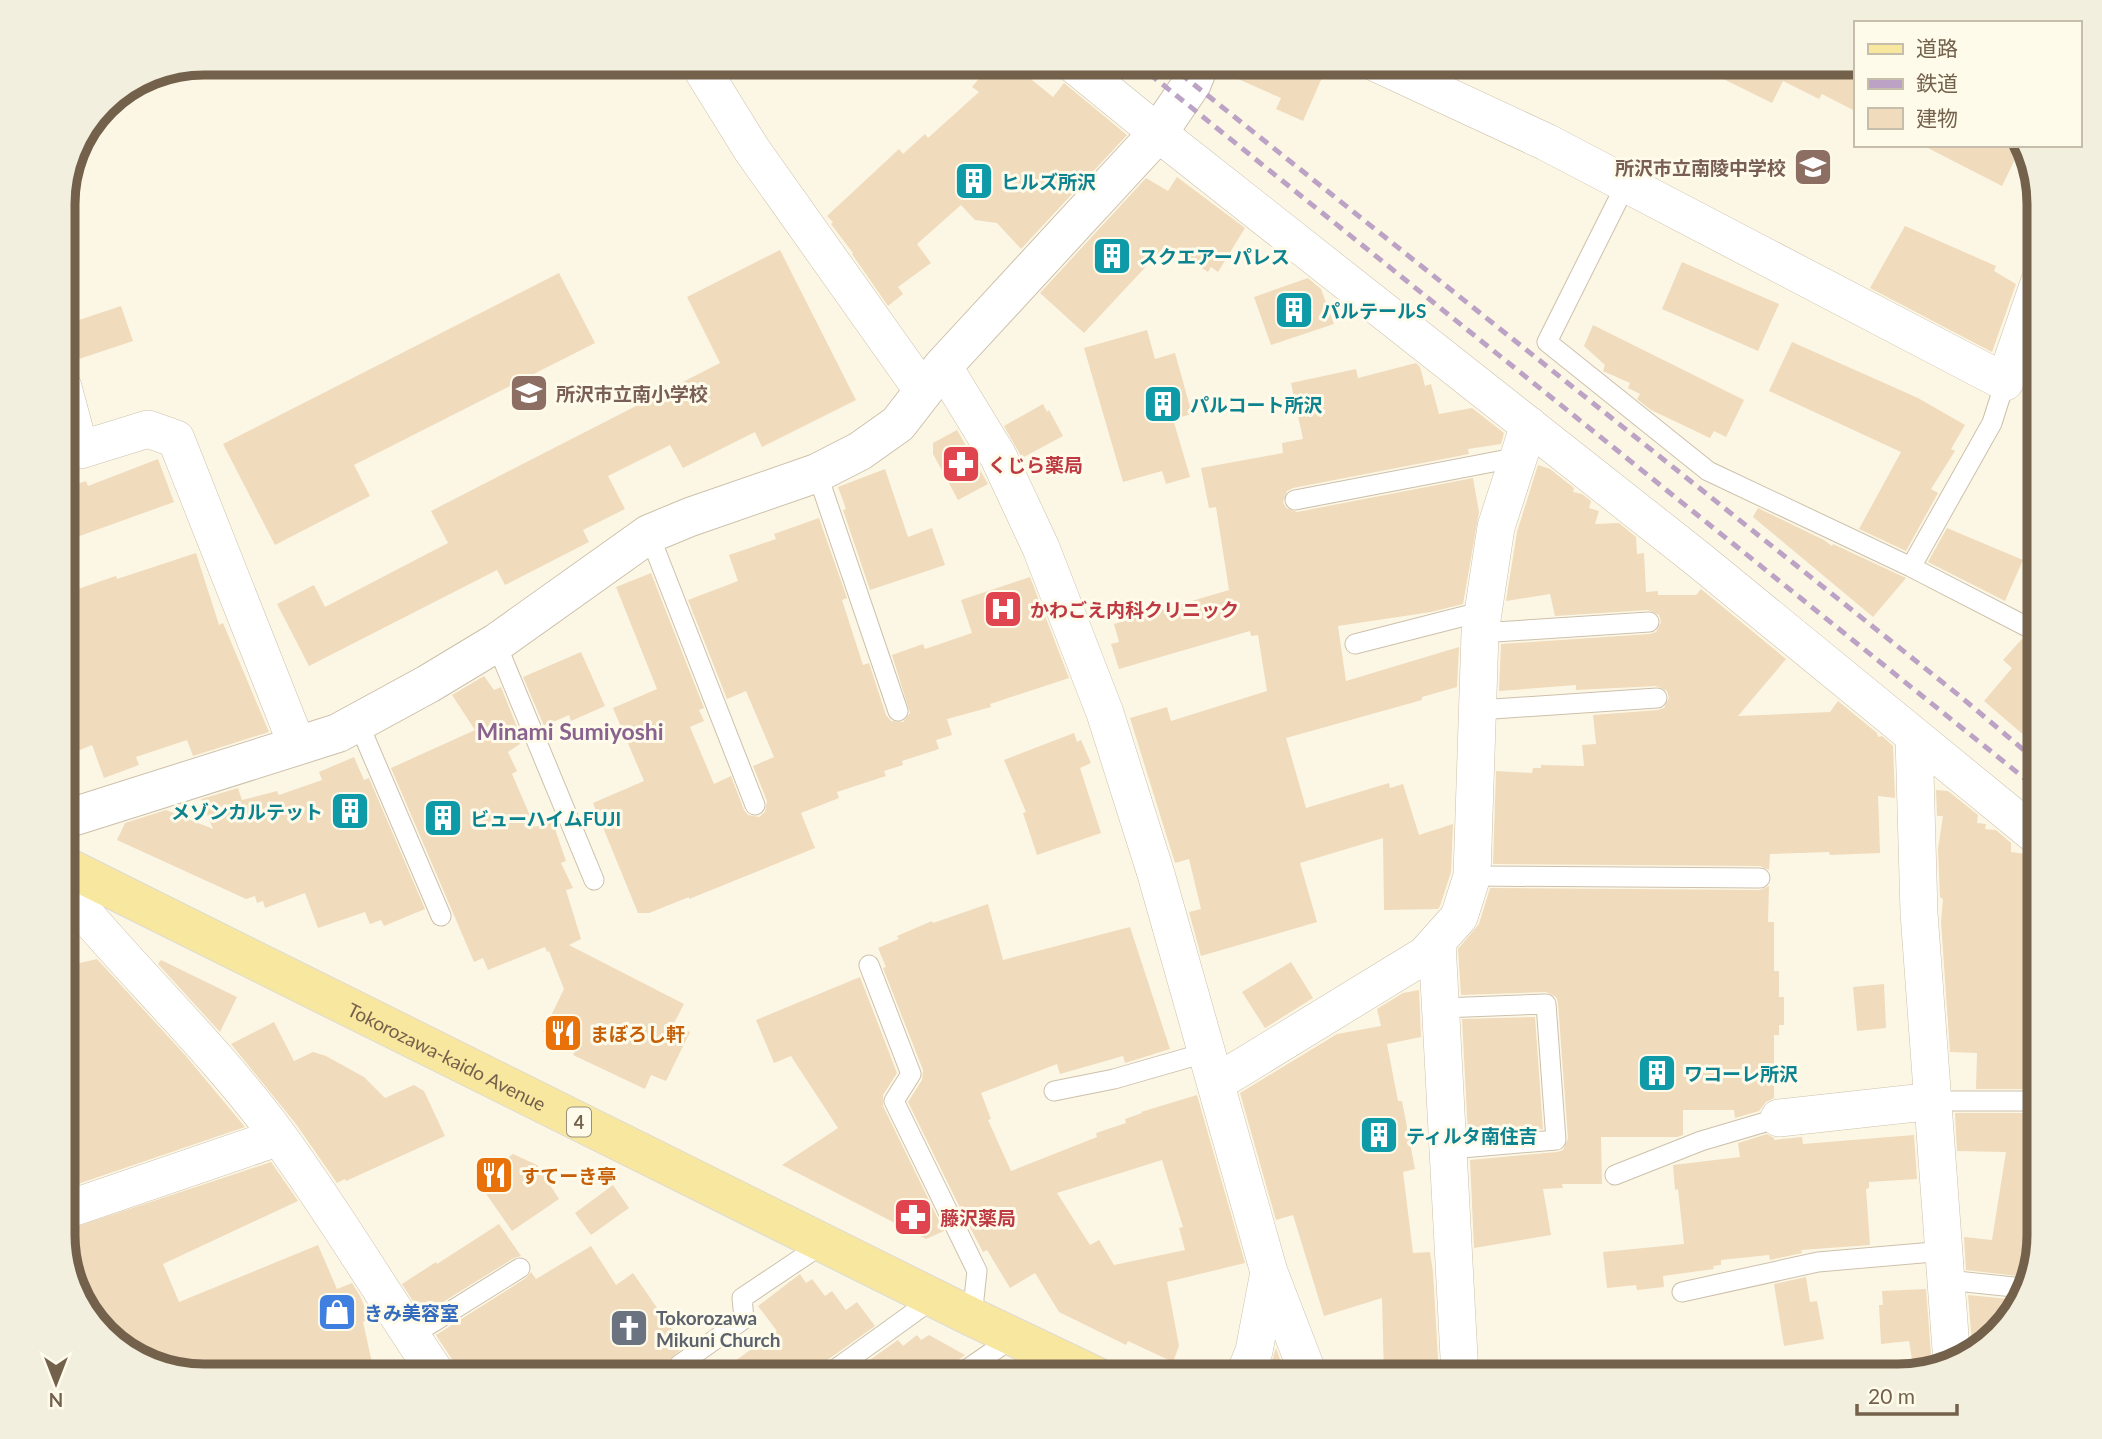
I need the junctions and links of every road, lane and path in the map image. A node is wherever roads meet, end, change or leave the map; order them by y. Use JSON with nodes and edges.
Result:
{"nodes":[{"id":1,"x":1087,"y":75,"type":"edge"},
{"id":2,"x":1195,"y":75,"type":"edge"},
{"id":3,"x":1402,"y":75,"type":"edge"},
{"id":4,"x":714,"y":76,"type":"edge"},
{"id":5,"x":1158,"y":133,"type":"junction"},
{"id":6,"x":1626,"y":184,"type":"junction"},
{"id":7,"x":2027,"y":318,"type":"edge"},
{"id":8,"x":933,"y":379,"type":"junction"},
{"id":9,"x":2005,"y":382,"type":"junction"},
{"id":10,"x":76,"y":435,"type":"edge"},
{"id":11,"x":1524,"y":441,"type":"junction"},
{"id":12,"x":817,"y":473,"type":"junction"},
{"id":13,"x":1295,"y":499,"type":"dead end"},
{"id":14,"x":649,"y":534,"type":"junction"},
{"id":15,"x":1911,"y":567,"type":"junction"},
{"id":16,"x":1482,"y":622,"type":"junction"},
{"id":17,"x":1650,"y":622,"type":"dead end"},
{"id":18,"x":2027,"y":627,"type":"edge"},
{"id":19,"x":496,"y":643,"type":"junction"},
{"id":20,"x":1355,"y":644,"type":"dead end"},
{"id":21,"x":1657,"y":698,"type":"dead end"},
{"id":22,"x":1479,"y":710,"type":"junction"},
{"id":23,"x":898,"y":711,"type":"dead end"},
{"id":24,"x":358,"y":722,"type":"junction"},
{"id":25,"x":1914,"y":737,"type":"junction"},
{"id":26,"x":297,"y":745,"type":"junction"},
{"id":27,"x":755,"y":805,"type":"dead end"},
{"id":28,"x":76,"y":816,"type":"edge"},
{"id":29,"x":2027,"y":828,"type":"edge"},
{"id":30,"x":76,"y":871,"type":"edge"},
{"id":31,"x":1472,"y":876,"type":"junction"},
{"id":32,"x":1760,"y":878,"type":"dead end"},
{"id":33,"x":594,"y":880,"type":"dead end"},
{"id":34,"x":76,"y":903,"type":"edge"},
{"id":35,"x":441,"y":916,"type":"dead end"},
{"id":36,"x":1437,"y":942,"type":"junction"},
{"id":37,"x":869,"y":965,"type":"dead end"},
{"id":38,"x":1442,"y":1008,"type":"junction"},
{"id":39,"x":1212,"y":1068,"type":"junction"},
{"id":40,"x":1054,"y":1091,"type":"dead end"},
{"id":41,"x":1934,"y":1101,"type":"junction"},
{"id":42,"x":2027,"y":1101,"type":"edge"},
{"id":43,"x":1779,"y":1118,"type":"joint"},
{"id":44,"x":279,"y":1137,"type":"junction"},
{"id":45,"x":1450,"y":1149,"type":"junction"},
{"id":46,"x":1615,"y":1175,"type":"dead end"},
{"id":47,"x":76,"y":1207,"type":"edge"},
{"id":48,"x":824,"y":1244,"type":"junction"},
{"id":49,"x":1946,"y":1266,"type":"junction"},
{"id":50,"x":520,"y":1268,"type":"dead end"},
{"id":51,"x":1269,"y":1272,"type":"junction"},
{"id":52,"x":2016,"y":1286,"type":"edge"},
{"id":53,"x":1682,"y":1292,"type":"dead end"},
{"id":54,"x":934,"y":1298,"type":"junction"},
{"id":55,"x":972,"y":1317,"type":"junction"},
{"id":56,"x":411,"y":1336,"type":"junction"},
{"id":57,"x":1014,"y":1337,"type":"junction"},
{"id":58,"x":1957,"y":1349,"type":"edge"},
{"id":59,"x":430,"y":1364,"type":"edge"},
{"id":60,"x":679,"y":1364,"type":"edge"},
{"id":61,"x":843,"y":1364,"type":"edge"},
{"id":62,"x":975,"y":1364,"type":"edge"},
{"id":63,"x":1051,"y":1364,"type":"edge"},
{"id":64,"x":1249,"y":1364,"type":"edge"},
{"id":65,"x":1304,"y":1364,"type":"edge"},
{"id":66,"x":1459,"y":1364,"type":"edge"}],
"edges":[{"from":1,"to":5,"type":"street"},
{"from":2,"to":5,"type":"street"},
{"from":3,"to":6,"type":"street"},
{"from":4,"to":8,"type":"street"},
{"from":5,"to":8,"type":"street"},
{"from":5,"to":11,"type":"street"},
{"from":6,"to":9,"type":"street"},
{"from":6,"to":15,"type":"lane"},
{"from":7,"to":9,"type":"street"},
{"from":8,"to":12,"type":"street"},
{"from":8,"to":39,"type":"street"},
{"from":9,"to":15,"type":"lane"},
{"from":10,"to":26,"type":"street"},
{"from":11,"to":13,"type":"lane"},
{"from":11,"to":16,"type":"street"},
{"from":11,"to":25,"type":"street"},
{"from":12,"to":14,"type":"street"},
{"from":12,"to":23,"type":"lane"},
{"from":14,"to":19,"type":"street"},
{"from":14,"to":27,"type":"lane"},
{"from":15,"to":18,"type":"lane"},
{"from":16,"to":17,"type":"lane"},
{"from":16,"to":20,"type":"lane"},
{"from":16,"to":22,"type":"street"},
{"from":19,"to":24,"type":"street"},
{"from":19,"to":33,"type":"lane"},
{"from":21,"to":22,"type":"lane"},
{"from":22,"to":31,"type":"street"},
{"from":24,"to":26,"type":"street"},
{"from":24,"to":35,"type":"lane"},
{"from":25,"to":29,"type":"street"},
{"from":25,"to":41,"type":"street"},
{"from":26,"to":28,"type":"street"},
{"from":30,"to":48,"type":"main road","name":"Tokorozawa-kaido Avenue","number":"4"},
{"from":31,"to":32,"type":"lane"},
{"from":31,"to":36,"type":"street"},
{"from":34,"to":44,"type":"street"},
{"from":36,"to":38,"type":"street"},
{"from":36,"to":39,"type":"street"},
{"from":37,"to":55,"type":"lane"},
{"from":38,"to":45,"type":"street"},
{"from":38,"to":45,"type":"lane"},
{"from":39,"to":40,"type":"lane"},
{"from":39,"to":51,"type":"street"},
{"from":41,"to":42,"type":"lane"},
{"from":41,"to":43,"type":"street"},
{"from":41,"to":49,"type":"street"},
{"from":43,"to":46,"type":"lane"},
{"from":44,"to":47,"type":"street"},
{"from":44,"to":56,"type":"street"},
{"from":45,"to":66,"type":"street"},
{"from":48,"to":54,"type":"main road","name":"Tokorozawa-kaido Avenue","number":"4"},
{"from":48,"to":60,"type":"lane"},
{"from":49,"to":52,"type":"lane"},
{"from":49,"to":53,"type":"lane"},
{"from":49,"to":58,"type":"street"},
{"from":50,"to":56,"type":"lane"},
{"from":51,"to":64,"type":"street"},
{"from":51,"to":65,"type":"street"},
{"from":54,"to":55,"type":"main road","name":"Tokorozawa-kaido Avenue","number":"4"},
{"from":54,"to":61,"type":"lane"},
{"from":55,"to":57,"type":"main road","name":"Tokorozawa-kaido Avenue","number":"4"},
{"from":56,"to":59,"type":"street"},
{"from":57,"to":62,"type":"lane"},
{"from":57,"to":63,"type":"main road","name":"Tokorozawa-kaido Avenue","number":"4"}]}
